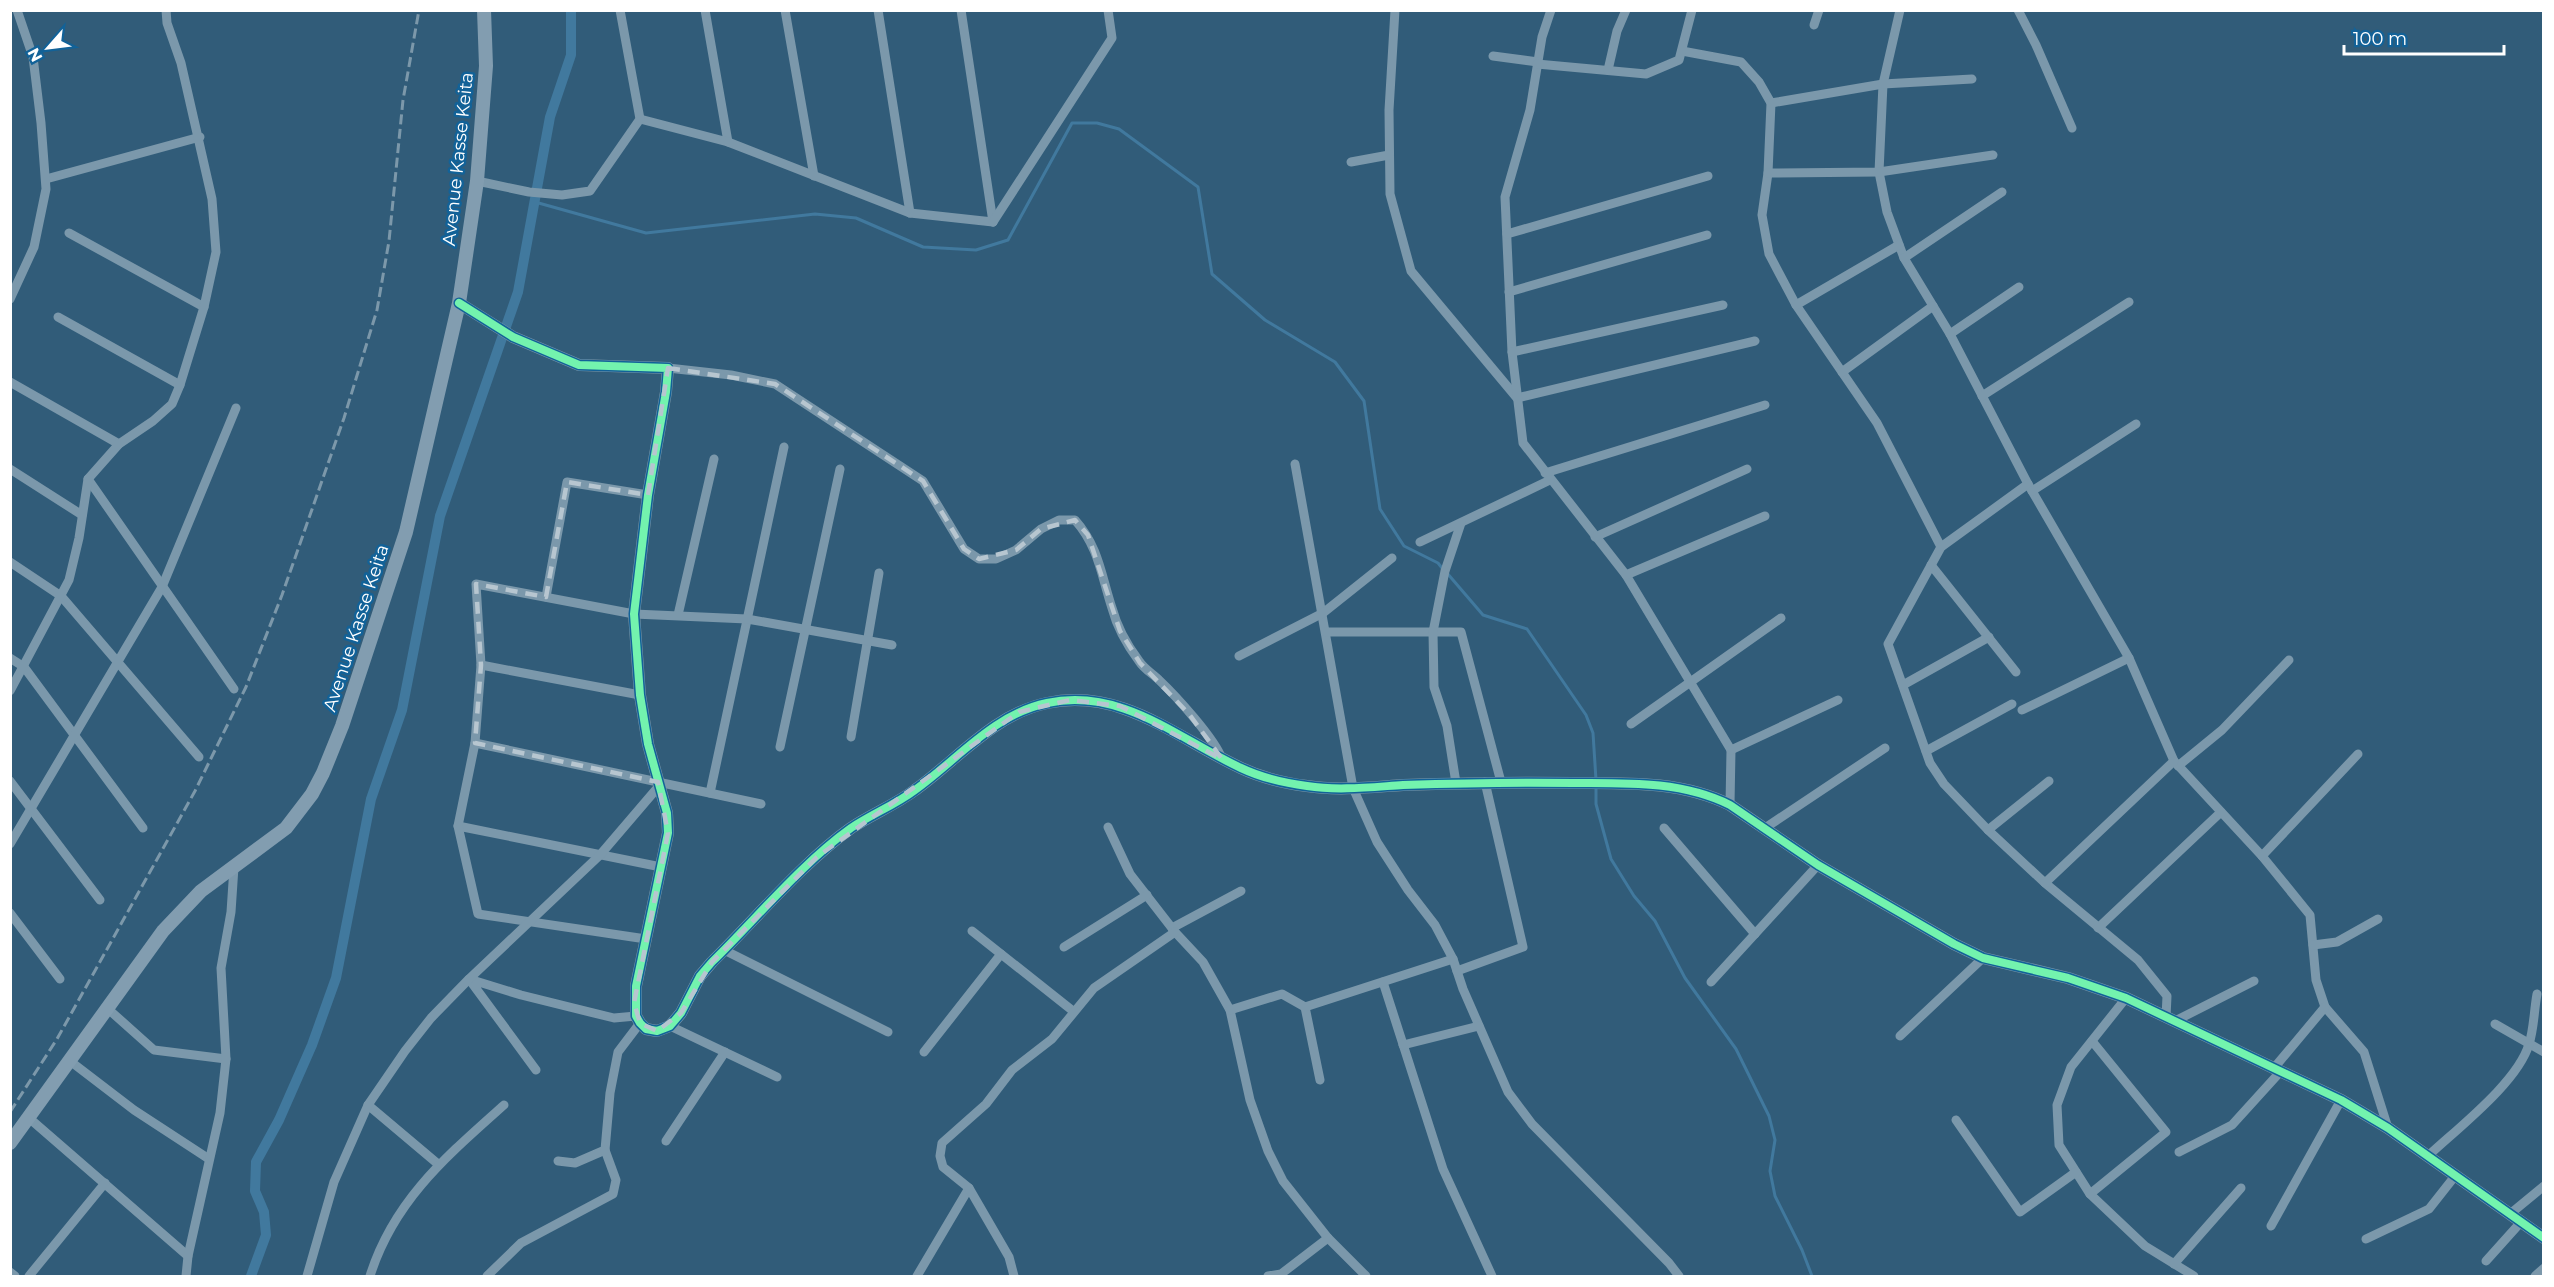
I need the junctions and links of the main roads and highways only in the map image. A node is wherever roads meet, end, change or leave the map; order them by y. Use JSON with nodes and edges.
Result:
{"nodes":[{"id":1,"x":484,"y":10,"type":"edge"},
{"id":2,"x":10,"y":1143,"type":"edge"}],
"edges":[{"from":1,"to":2,"type":"main road","name":"Avenue Kasse Keita"}]}
